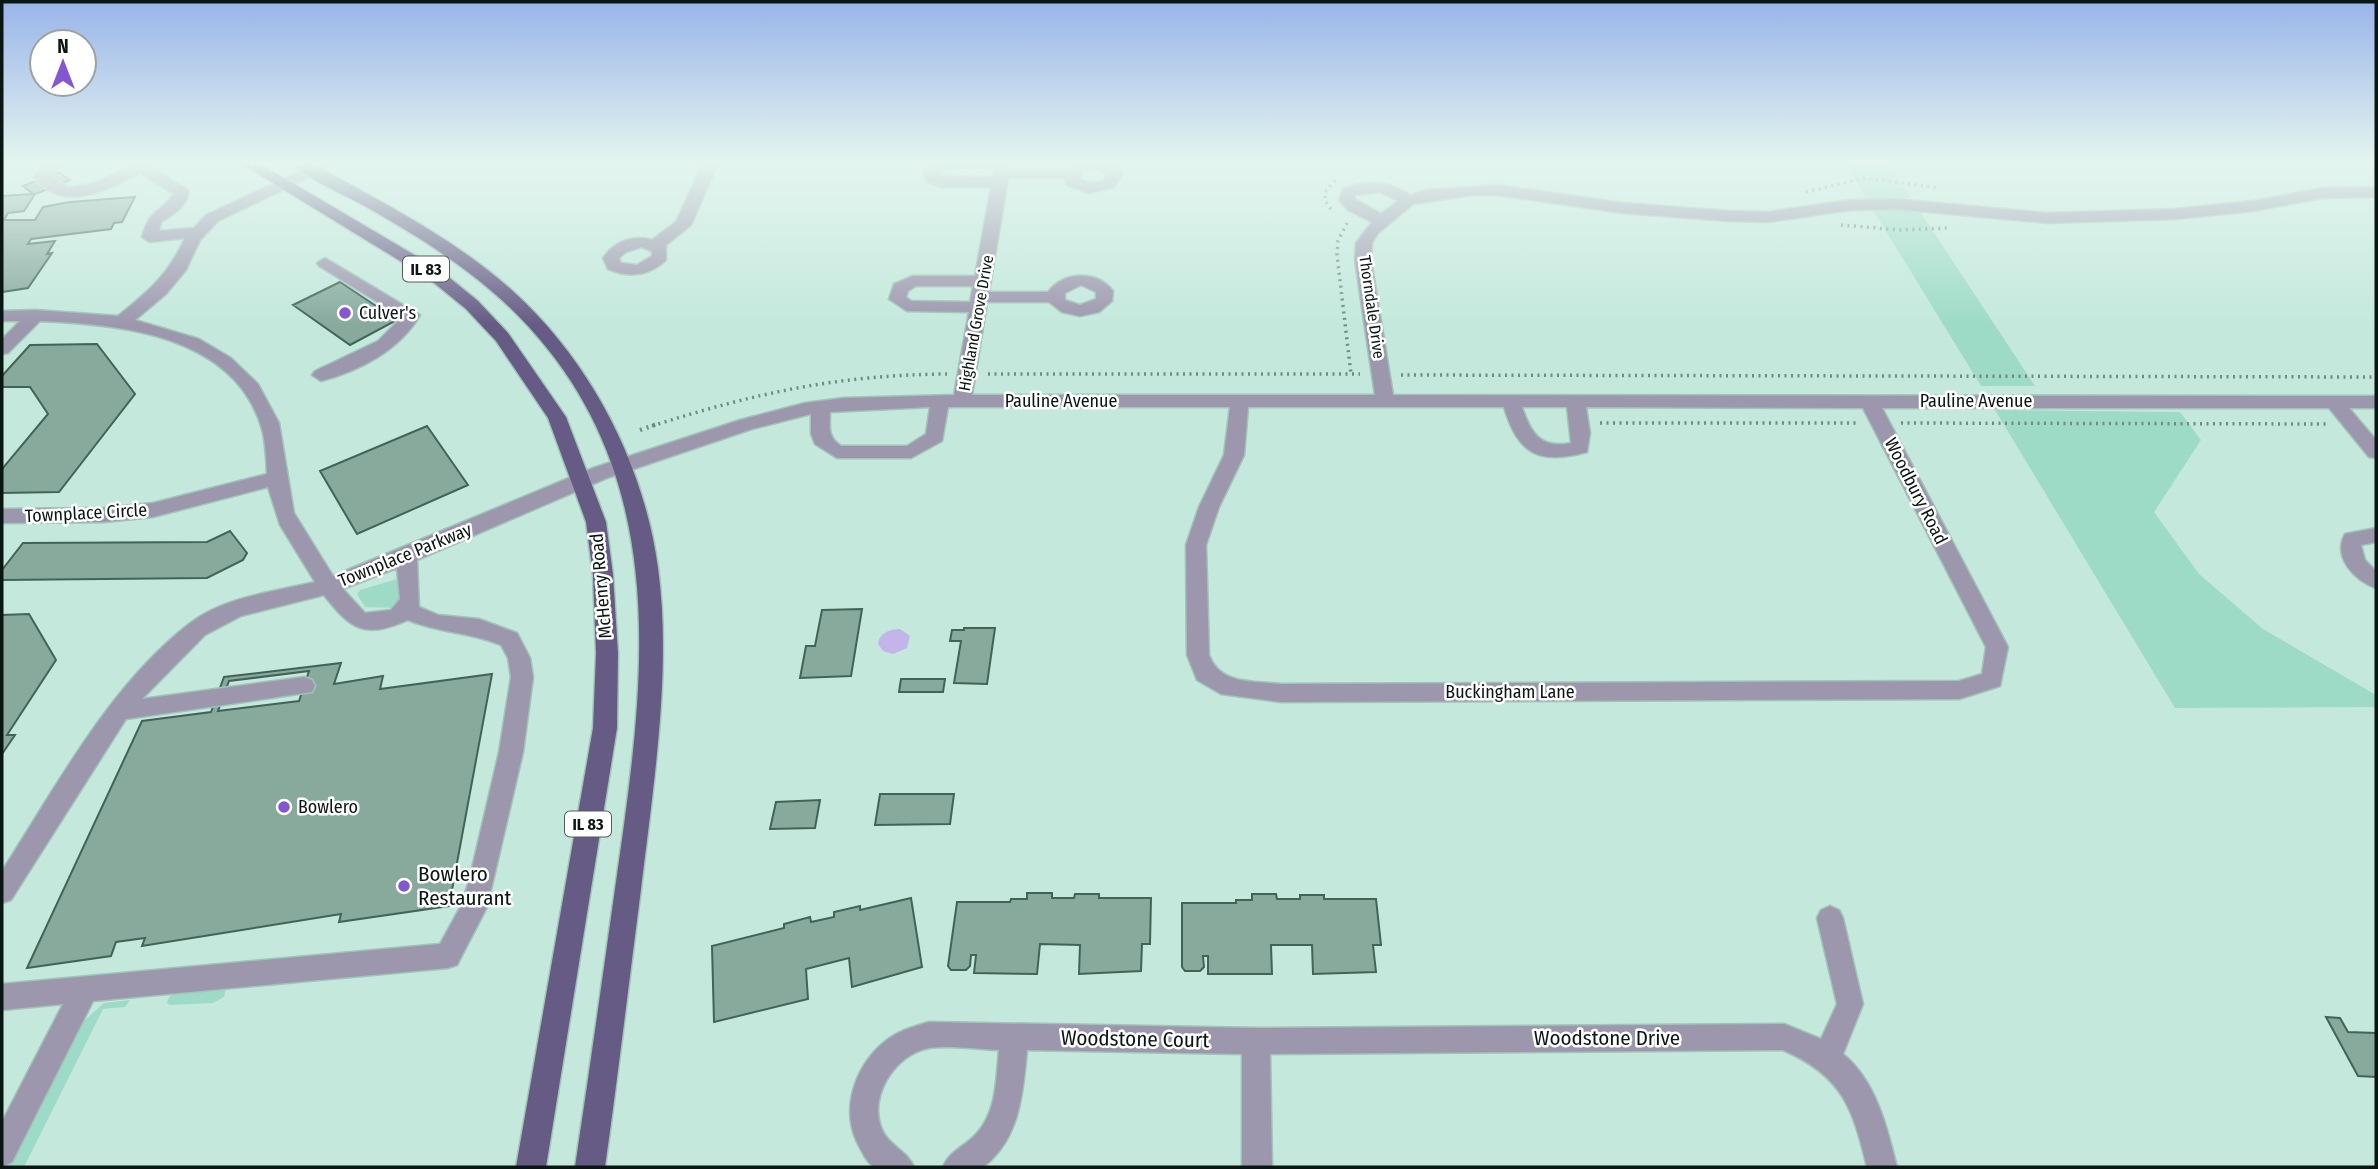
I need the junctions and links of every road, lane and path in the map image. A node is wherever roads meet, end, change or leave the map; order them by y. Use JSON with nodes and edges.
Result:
{"nodes":[{"id":1,"x":161,"y":216,"type":"edge"},
{"id":2,"x":217,"y":216,"type":"edge"},
{"id":3,"x":335,"y":216,"type":"edge"},
{"id":4,"x":387,"y":216,"type":"edge"},
{"id":5,"x":687,"y":216,"type":"edge"},
{"id":6,"x":994,"y":216,"type":"edge"},
{"id":7,"x":1372,"y":216,"type":"edge"},
{"id":8,"x":1387,"y":216,"type":"edge"},
{"id":9,"x":1723,"y":216,"type":"edge"},
{"id":10,"x":1771,"y":216,"type":"edge"},
{"id":11,"x":2026,"y":216,"type":"edge"},
{"id":12,"x":2128,"y":216,"type":"edge"},
{"id":13,"x":1381,"y":220,"type":"junction"},
{"id":14,"x":1865,"y":228,"type":"dead end"},
{"id":15,"x":1906,"y":230,"type":"dead end"},
{"id":16,"x":199,"y":232,"type":"junction"},
{"id":17,"x":656,"y":245,"type":"dead end"},
{"id":18,"x":325,"y":263,"type":"dead end"},
{"id":19,"x":982,"y":295,"type":"junction"},
{"id":20,"x":1055,"y":297,"type":"dead end"},
{"id":21,"x":36,"y":315,"type":"junction"},
{"id":22,"x":2,"y":316,"type":"edge"},
{"id":23,"x":124,"y":320,"type":"junction"},
{"id":24,"x":2,"y":349,"type":"edge"},
{"id":25,"x":1402,"y":365,"type":"dead end"},
{"id":26,"x":967,"y":374,"type":"junction"},
{"id":27,"x":1381,"y":374,"type":"junction"},
{"id":28,"x":1403,"y":374,"type":"junction"},
{"id":29,"x":321,"y":375,"type":"dead end"},
{"id":30,"x":2376,"y":377,"type":"edge"},
{"id":31,"x":1240,"y":400,"type":"junction"},
{"id":32,"x":1385,"y":400,"type":"junction"},
{"id":33,"x":1511,"y":400,"type":"junction"},
{"id":34,"x":1575,"y":400,"type":"junction"},
{"id":35,"x":940,"y":401,"type":"junction"},
{"id":36,"x":962,"y":401,"type":"junction"},
{"id":37,"x":1869,"y":401,"type":"junction"},
{"id":38,"x":2334,"y":402,"type":"junction"},
{"id":39,"x":2376,"y":402,"type":"edge"},
{"id":40,"x":821,"y":407,"type":"junction"},
{"id":41,"x":1579,"y":422,"type":"junction"},
{"id":42,"x":1881,"y":423,"type":"junction"},
{"id":43,"x":2352,"y":424,"type":"junction"},
{"id":44,"x":2376,"y":452,"type":"edge"},
{"id":45,"x":620,"y":467,"type":"junction"},
{"id":46,"x":280,"y":477,"type":"junction"},
{"id":47,"x":581,"y":481,"type":"junction"},
{"id":48,"x":6,"y":521,"type":"edge"},
{"id":49,"x":2376,"y":535,"type":"edge"},
{"id":50,"x":406,"y":556,"type":"junction"},
{"id":51,"x":1963,"y":580,"type":"joint"},
{"id":52,"x":2376,"y":580,"type":"edge"},
{"id":53,"x":328,"y":586,"type":"junction"},
{"id":54,"x":408,"y":611,"type":"junction"},
{"id":55,"x":304,"y":686,"type":"dead end"},
{"id":56,"x":119,"y":711,"type":"junction"},
{"id":57,"x":2,"y":892,"type":"edge"},
{"id":58,"x":1830,"y":918,"type":"dead end"},
{"id":59,"x":86,"y":988,"type":"junction"},
{"id":60,"x":2,"y":997,"type":"edge"},
{"id":61,"x":1014,"y":1037,"type":"junction"},
{"id":62,"x":1256,"y":1041,"type":"junction"},
{"id":63,"x":1826,"y":1057,"type":"junction"},
{"id":64,"x":2,"y":1152,"type":"edge"},
{"id":65,"x":531,"y":1167,"type":"edge"},
{"id":66,"x":590,"y":1167,"type":"edge"},
{"id":67,"x":899,"y":1167,"type":"edge"},
{"id":68,"x":958,"y":1167,"type":"edge"},
{"id":69,"x":1257,"y":1167,"type":"edge"},
{"id":70,"x":1882,"y":1167,"type":"edge"}],
"edges":[{"from":1,"to":16,"type":"street"},
{"from":2,"to":16,"type":"street"},
{"from":3,"to":47,"type":"main road","name":"McHenry Road","number":"IL 83"},
{"from":4,"to":45,"type":"main road","number":"IL 83"},
{"from":5,"to":17,"type":"street"},
{"from":6,"to":19,"type":"street","name":"Highland Grove Drive"},
{"from":7,"to":13,"type":"street"},
{"from":8,"to":13,"type":"street","name":"Thorndale Drive"},
{"from":9,"to":10,"type":"street","name":"Thorndale Drive"},
{"from":11,"to":12,"type":"street","name":"Thorndale Drive"},
{"from":13,"to":27,"type":"street","name":"Thorndale Drive"},
{"from":14,"to":15,"type":"path"},
{"from":16,"to":23,"type":"street"},
{"from":18,"to":29,"type":"street"},
{"from":19,"to":20,"type":"street"},
{"from":19,"to":26,"type":"street","name":"Highland Grove Drive"},
{"from":21,"to":22,"type":"street","name":"Townplace Parkway"},
{"from":21,"to":23,"type":"street","name":"Townplace Parkway"},
{"from":21,"to":24,"type":"street"},
{"from":23,"to":46,"type":"street","name":"Townplace Parkway"},
{"from":25,"to":28,"type":"path"},
{"from":26,"to":27,"type":"path"},
{"from":26,"to":36,"type":"street","name":"Highland Grove Drive"},
{"from":27,"to":28,"type":"path"},
{"from":27,"to":32,"type":"street","name":"Thorndale Drive"},
{"from":28,"to":30,"type":"path"},
{"from":31,"to":32,"type":"street","name":"Pauline Avenue"},
{"from":31,"to":36,"type":"street","name":"Pauline Avenue"},
{"from":31,"to":51,"type":"street","name":"Buckingham Lane"},
{"from":32,"to":33,"type":"street","name":"Pauline Avenue"},
{"from":33,"to":34,"type":"street","name":"Pauline Avenue"},
{"from":33,"to":41,"type":"street"},
{"from":34,"to":37,"type":"street","name":"Pauline Avenue"},
{"from":34,"to":41,"type":"street"},
{"from":35,"to":36,"type":"street","name":"Pauline Avenue"},
{"from":35,"to":40,"type":"street","name":"Pauline Avenue"},
{"from":35,"to":40,"type":"street"},
{"from":37,"to":38,"type":"street","name":"Pauline Avenue"},
{"from":37,"to":42,"type":"street","name":"Woodbury Road"},
{"from":38,"to":39,"type":"street","name":"Pauline Avenue"},
{"from":38,"to":43,"type":"street"},
{"from":40,"to":45,"type":"street","name":"Pauline Avenue"},
{"from":41,"to":42,"type":"path"},
{"from":42,"to":43,"type":"path"},
{"from":42,"to":51,"type":"street","name":"Woodbury Road"},
{"from":43,"to":44,"type":"street"},
{"from":45,"to":47,"type":"street","name":"Townplace Parkway"},
{"from":45,"to":66,"type":"main road","number":"IL 83"},
{"from":46,"to":48,"type":"street","name":"Townplace Circle"},
{"from":46,"to":53,"type":"street","name":"Townplace Parkway"},
{"from":47,"to":50,"type":"street","name":"Townplace Parkway"},
{"from":47,"to":65,"type":"main road","name":"McHenry Road","number":"IL 83"},
{"from":49,"to":52,"type":"street"},
{"from":50,"to":53,"type":"street","name":"Townplace Parkway"},
{"from":50,"to":54,"type":"street"},
{"from":53,"to":54,"type":"street"},
{"from":53,"to":56,"type":"street"},
{"from":54,"to":59,"type":"street"},
{"from":55,"to":56,"type":"street"},
{"from":56,"to":57,"type":"street"},
{"from":58,"to":63,"type":"street"},
{"from":59,"to":60,"type":"street"},
{"from":59,"to":64,"type":"street"},
{"from":61,"to":62,"type":"street","name":"Woodstone Court"},
{"from":61,"to":67,"type":"street","name":"Woodstone Court"},
{"from":61,"to":68,"type":"street"},
{"from":62,"to":63,"type":"street","name":"Woodstone Drive"},
{"from":62,"to":69,"type":"street"},
{"from":63,"to":70,"type":"street","name":"Woodstone Drive"}]}
